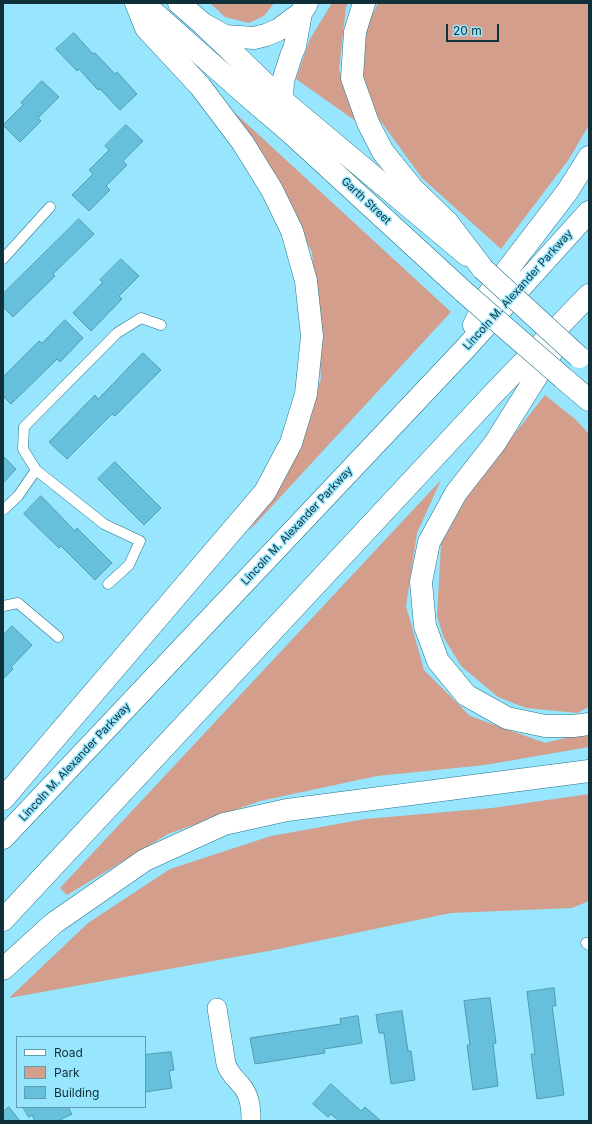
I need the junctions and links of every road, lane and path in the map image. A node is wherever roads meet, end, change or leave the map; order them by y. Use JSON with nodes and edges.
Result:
{"nodes":[{"id":1,"x":136,"y":3,"type":"edge"},
{"id":2,"x":143,"y":3,"type":"edge"},
{"id":3,"x":179,"y":3,"type":"edge"},
{"id":4,"x":364,"y":3,"type":"edge"},
{"id":5,"x":304,"y":8,"type":"edge"},
{"id":6,"x":203,"y":24,"type":"junction"},
{"id":7,"x":282,"y":100,"type":"junction"},
{"id":8,"x":291,"y":133,"type":"junction"},
{"id":9,"x":589,"y":157,"type":"edge"},
{"id":10,"x":50,"y":207,"type":"dead end"},
{"id":11,"x":589,"y":212,"type":"edge"},
{"id":12,"x":3,"y":259,"type":"edge"},
{"id":13,"x":483,"y":269,"type":"junction"},
{"id":14,"x":587,"y":298,"type":"edge"},
{"id":15,"x":161,"y":325,"type":"dead end"},
{"id":16,"x":463,"y":351,"type":"junction"},
{"id":17,"x":584,"y":361,"type":"edge"},
{"id":18,"x":589,"y":400,"type":"edge"},
{"id":19,"x":36,"y":470,"type":"junction"},
{"id":20,"x":3,"y":510,"type":"edge"},
{"id":21,"x":108,"y":584,"type":"dead end"},
{"id":22,"x":3,"y":606,"type":"edge"},
{"id":23,"x":58,"y":638,"type":"dead end"},
{"id":24,"x":589,"y":724,"type":"edge"},
{"id":25,"x":589,"y":771,"type":"edge"},
{"id":26,"x":3,"y":799,"type":"edge"},
{"id":27,"x":3,"y":838,"type":"edge"},
{"id":28,"x":3,"y":920,"type":"edge"},
{"id":29,"x":3,"y":969,"type":"edge"},
{"id":30,"x":217,"y":1008,"type":"dead end"},
{"id":31,"x":251,"y":1121,"type":"edge"}],
"edges":[{"from":1,"to":26,"type":"main road"},
{"from":2,"to":8,"type":"main road","name":"Garth Street"},
{"from":3,"to":6,"type":"main road","name":"Garth Street"},
{"from":4,"to":13,"type":"main road"},
{"from":5,"to":6,"type":"main road"},
{"from":5,"to":7,"type":"main road"},
{"from":6,"to":7,"type":"main road","name":"Garth Street"},
{"from":7,"to":8,"type":"main road"},
{"from":7,"to":13,"type":"main road","name":"Garth Street"},
{"from":8,"to":18,"type":"main road","name":"Garth Street","bridge":true},
{"from":9,"to":16,"type":"main road"},
{"from":10,"to":12,"type":"lane"},
{"from":11,"to":16,"type":"main road","name":"Lincoln M. Alexander Parkway"},
{"from":13,"to":17,"type":"main road","name":"Garth Street","bridge":true},
{"from":14,"to":24,"type":"main road"},
{"from":14,"to":28,"type":"main road"},
{"from":15,"to":19,"type":"lane"},
{"from":16,"to":27,"type":"main road","name":"Lincoln M. Alexander Parkway"},
{"from":19,"to":20,"type":"lane"},
{"from":19,"to":21,"type":"lane"},
{"from":22,"to":23,"type":"lane"},
{"from":25,"to":29,"type":"main road"},
{"from":30,"to":31,"type":"street"}]}
